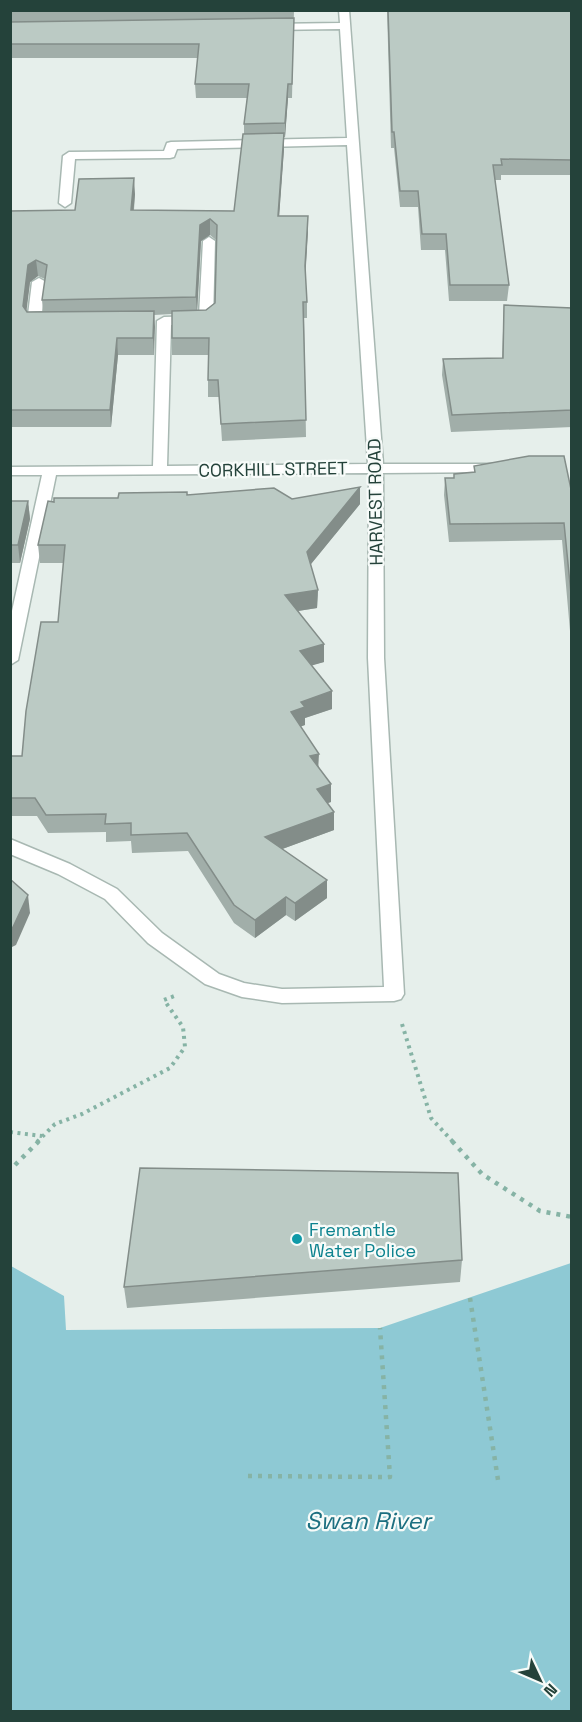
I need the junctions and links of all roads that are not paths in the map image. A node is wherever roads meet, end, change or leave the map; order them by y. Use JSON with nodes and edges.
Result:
{"nodes":[{"id":1,"x":266,"y":17,"type":"edge"},
{"id":2,"x":344,"y":18,"type":"edge"},
{"id":3,"x":254,"y":27,"type":"edge"},
{"id":4,"x":353,"y":141,"type":"junction"},
{"id":5,"x":65,"y":203,"type":"dead end"},
{"id":6,"x":209,"y":241,"type":"edge"},
{"id":7,"x":39,"y":282,"type":"edge"},
{"id":8,"x":58,"y":322,"type":"edge"},
{"id":9,"x":514,"y":467,"type":"edge"},
{"id":10,"x":376,"y":468,"type":"junction"},
{"id":11,"x":10,"y":471,"type":"edge"},
{"id":12,"x":50,"y":471,"type":"junction"},
{"id":13,"x":160,"y":471,"type":"junction"},
{"id":14,"x":10,"y":660,"type":"edge"},
{"id":15,"x":10,"y":844,"type":"edge"}],
"edges":[{"from":1,"to":2,"type":"street"},
{"from":2,"to":3,"type":"street"},
{"from":2,"to":4,"type":"street","name":"HARVEST ROAD"},
{"from":4,"to":5,"type":"street"},
{"from":4,"to":10,"type":"street","name":"HARVEST ROAD"},
{"from":6,"to":13,"type":"street"},
{"from":7,"to":8,"type":"street"},
{"from":9,"to":10,"type":"street","name":"CORKHILL STREET"},
{"from":10,"to":13,"type":"street","name":"CORKHILL STREET"},
{"from":10,"to":15,"type":"street","name":"HARVEST ROAD"},
{"from":11,"to":12,"type":"street","name":"CORKHILL STREET"},
{"from":12,"to":13,"type":"street","name":"CORKHILL STREET"},
{"from":12,"to":14,"type":"street"}]}
